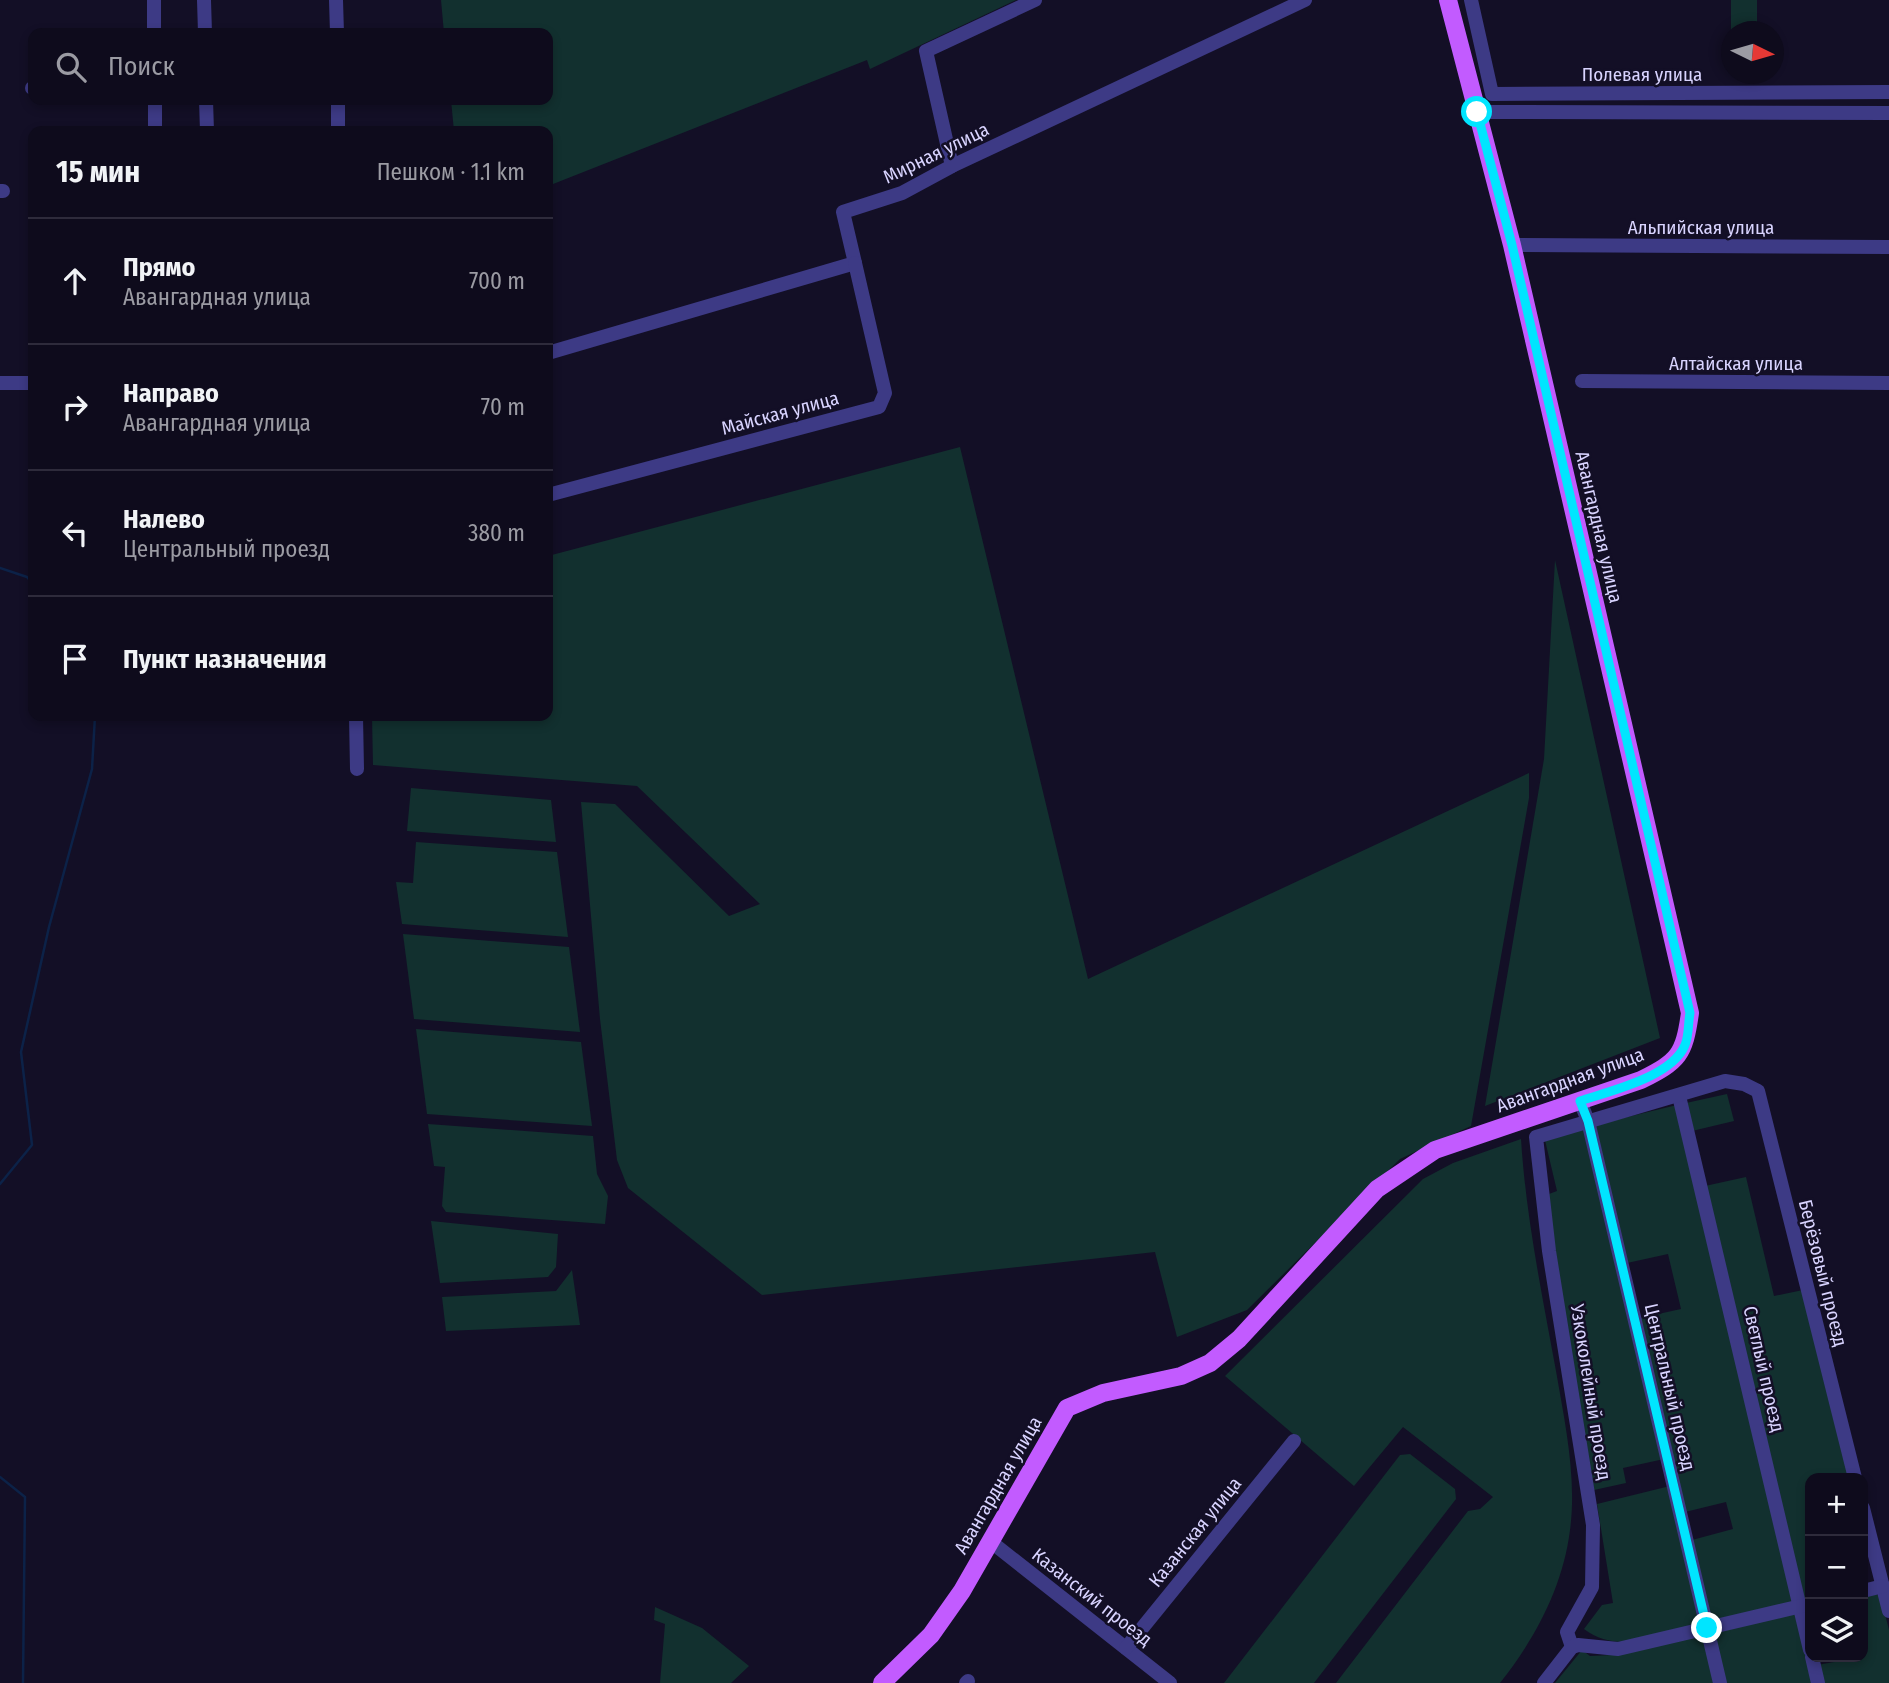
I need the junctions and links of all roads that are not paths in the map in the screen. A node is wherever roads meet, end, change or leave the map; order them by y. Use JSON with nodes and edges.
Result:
{"nodes":[{"id":1,"x":154,"y":0,"type":"edge"},
{"id":2,"x":204,"y":0,"type":"edge"},
{"id":3,"x":337,"y":0,"type":"edge"},
{"id":4,"x":1035,"y":0,"type":"edge"},
{"id":5,"x":1305,"y":0,"type":"edge"},
{"id":6,"x":1448,"y":0,"type":"edge"},
{"id":7,"x":1471,"y":0,"type":"edge"},
{"id":8,"x":155,"y":28,"type":"edge"},
{"id":9,"x":205,"y":28,"type":"edge"},
{"id":10,"x":337,"y":28,"type":"edge"},
{"id":11,"x":1889,"y":92,"type":"edge"},
{"id":12,"x":155,"y":105,"type":"edge"},
{"id":13,"x":206,"y":105,"type":"edge"},
{"id":14,"x":338,"y":105,"type":"edge"},
{"id":15,"x":1477,"y":112,"type":"junction"},
{"id":16,"x":1889,"y":113,"type":"edge"},
{"id":17,"x":155,"y":126,"type":"edge"},
{"id":18,"x":207,"y":126,"type":"edge"},
{"id":19,"x":338,"y":126,"type":"edge"},
{"id":20,"x":952,"y":166,"type":"junction"},
{"id":21,"x":1512,"y":245,"type":"junction"},
{"id":22,"x":1889,"y":247,"type":"edge"},
{"id":23,"x":855,"y":262,"type":"junction"},
{"id":24,"x":553,"y":352,"type":"edge"},
{"id":25,"x":1582,"y":381,"type":"dead end"},
{"id":26,"x":0,"y":383,"type":"edge"},
{"id":27,"x":28,"y":383,"type":"edge"},
{"id":28,"x":1889,"y":383,"type":"edge"},
{"id":29,"x":553,"y":494,"type":"edge"},
{"id":30,"x":356,"y":721,"type":"edge"},
{"id":31,"x":358,"y":769,"type":"dead end"},
{"id":32,"x":1679,"y":1096,"type":"junction"},
{"id":33,"x":1580,"y":1101,"type":"junction"},
{"id":34,"x":1588,"y":1121,"type":"junction"},
{"id":35,"x":1293,"y":1441,"type":"dead end"},
{"id":36,"x":1854,"y":1473,"type":"edge"},
{"id":37,"x":1868,"y":1529,"type":"edge"},
{"id":38,"x":990,"y":1541,"type":"junction"},
{"id":39,"x":1882,"y":1587,"type":"junction"},
{"id":40,"x":1868,"y":1590,"type":"edge"},
{"id":41,"x":1805,"y":1605,"type":"edge"},
{"id":42,"x":1889,"y":1611,"type":"edge"},
{"id":43,"x":1707,"y":1628,"type":"junction"},
{"id":44,"x":1572,"y":1647,"type":"junction"},
{"id":45,"x":1126,"y":1648,"type":"junction"},
{"id":46,"x":1813,"y":1662,"type":"edge"},
{"id":47,"x":1546,"y":1682,"type":"edge"},
{"id":48,"x":882,"y":1683,"type":"edge"},
{"id":49,"x":1170,"y":1683,"type":"edge"},
{"id":50,"x":1720,"y":1683,"type":"edge"},
{"id":51,"x":1818,"y":1683,"type":"edge"}],
"edges":[{"from":1,"to":8,"type":"street"},
{"from":2,"to":9,"type":"street"},
{"from":3,"to":10,"type":"street"},
{"from":4,"to":20,"type":"street"},
{"from":5,"to":20,"type":"street","name":"Мирная улица"},
{"from":6,"to":15,"type":"main road","name":"Авангардная улица"},
{"from":7,"to":11,"type":"street","name":"Полевая улица"},
{"from":12,"to":17,"type":"street"},
{"from":13,"to":18,"type":"street"},
{"from":14,"to":19,"type":"street"},
{"from":15,"to":16,"type":"street"},
{"from":15,"to":21,"type":"main road","name":"Авангардная улица"},
{"from":20,"to":23,"type":"street","name":"Мирная улица"},
{"from":21,"to":22,"type":"street","name":"Альпийская улица"},
{"from":21,"to":33,"type":"main road","name":"Авангардная улица"},
{"from":23,"to":24,"type":"street"},
{"from":23,"to":29,"type":"street","name":"Майская улица"},
{"from":25,"to":28,"type":"street","name":"Алтайская улица"},
{"from":26,"to":27,"type":"street"},
{"from":30,"to":31,"type":"street"},
{"from":32,"to":34,"type":"street"},
{"from":32,"to":36,"type":"street","name":"Берёзовый проезд"},
{"from":32,"to":41,"type":"street","name":"Светлый проезд"},
{"from":33,"to":34,"type":"street","name":"Центральный проезд"},
{"from":33,"to":38,"type":"main road","name":"Авангардная улица"},
{"from":34,"to":43,"type":"street","name":"Центральный проезд"},
{"from":34,"to":44,"type":"street","name":"Узкоколейный проезд"},
{"from":35,"to":45,"type":"street","name":"Казанская улица"},
{"from":37,"to":39,"type":"street"},
{"from":38,"to":45,"type":"street","name":"Казанский проезд"},
{"from":38,"to":48,"type":"main road","name":"Авангардная улица"},
{"from":39,"to":40,"type":"street"},
{"from":39,"to":42,"type":"street"},
{"from":41,"to":43,"type":"street"},
{"from":43,"to":44,"type":"street"},
{"from":43,"to":50,"type":"street","name":"Центральный проезд"},
{"from":44,"to":47,"type":"street"},
{"from":45,"to":49,"type":"street","name":"Казанский проезд"},
{"from":46,"to":51,"type":"street"}]}
